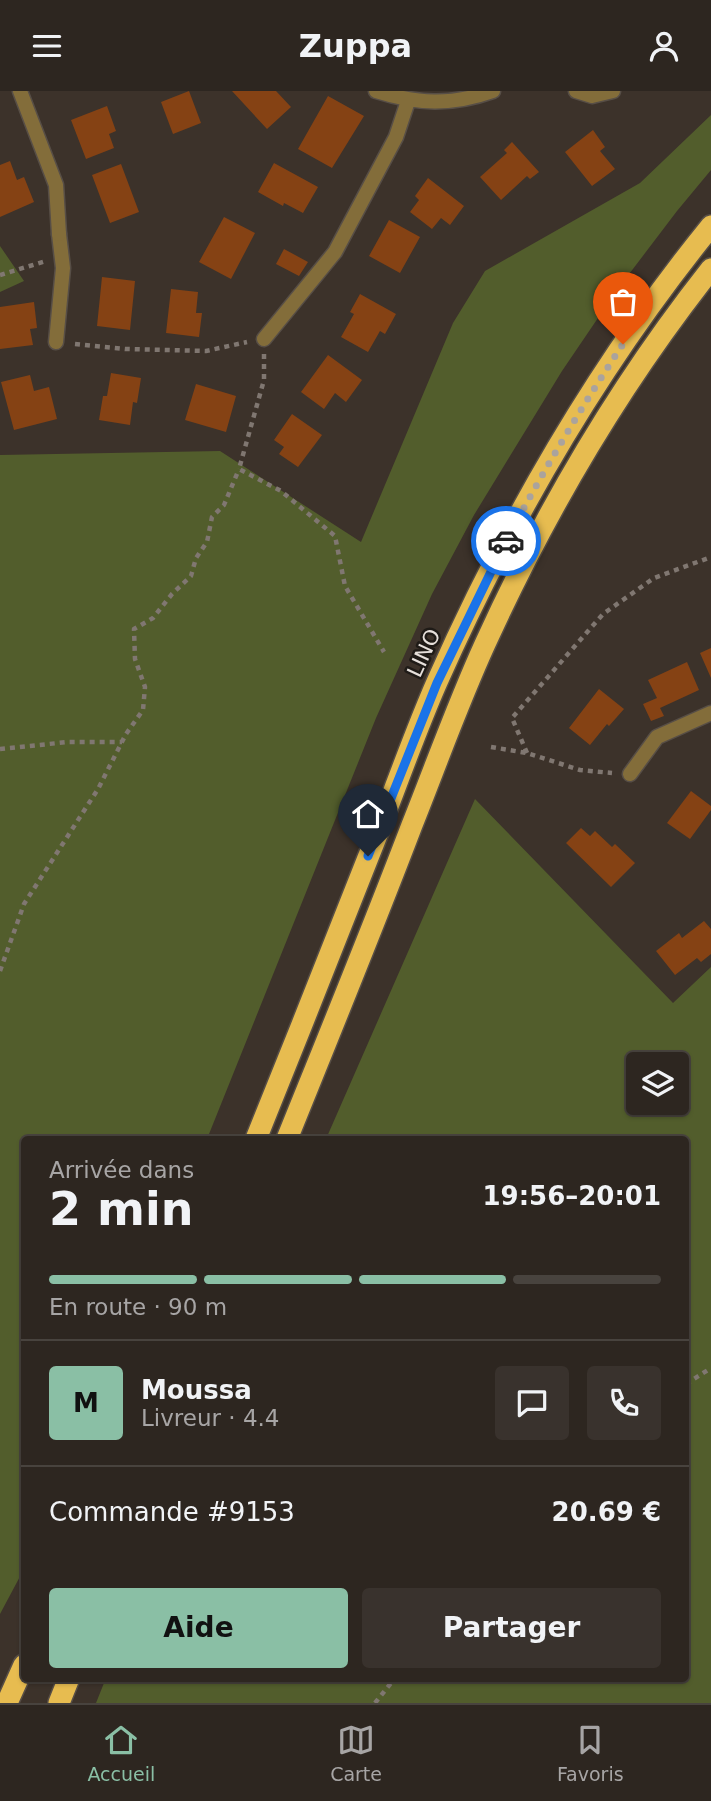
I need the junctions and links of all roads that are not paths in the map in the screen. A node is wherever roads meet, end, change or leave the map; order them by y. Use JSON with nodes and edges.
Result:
{"nodes":[{"id":1,"x":20,"y":91,"type":"edge"},
{"id":2,"x":376,"y":91,"type":"edge"},
{"id":3,"x":492,"y":91,"type":"edge"},
{"id":4,"x":576,"y":91,"type":"edge"},
{"id":5,"x":613,"y":91,"type":"edge"},
{"id":6,"x":408,"y":101,"type":"junction"},
{"id":7,"x":711,"y":226,"type":"edge"},
{"id":8,"x":711,"y":269,"type":"edge"},
{"id":9,"x":264,"y":339,"type":"road end"},
{"id":10,"x":56,"y":342,"type":"road end"},
{"id":11,"x":711,"y":713,"type":"edge"},
{"id":12,"x":630,"y":774,"type":"road end"},
{"id":13,"x":257,"y":1136,"type":"edge"},
{"id":14,"x":288,"y":1136,"type":"edge"},
{"id":15,"x":21,"y":1672,"type":"edge"},
{"id":16,"x":67,"y":1682,"type":"edge"},
{"id":17,"x":7,"y":1703,"type":"edge"},
{"id":18,"x":59,"y":1703,"type":"edge"}],
"edges":[{"from":1,"to":10,"type":"street"},
{"from":2,"to":6,"type":"street"},
{"from":3,"to":6,"type":"street"},
{"from":4,"to":5,"type":"street"},
{"from":6,"to":9,"type":"street"},
{"from":7,"to":13,"type":"highway","name":"LINO"},
{"from":8,"to":14,"type":"highway"},
{"from":11,"to":12,"type":"street"},
{"from":15,"to":17,"type":"highway"},
{"from":16,"to":18,"type":"highway"}]}
